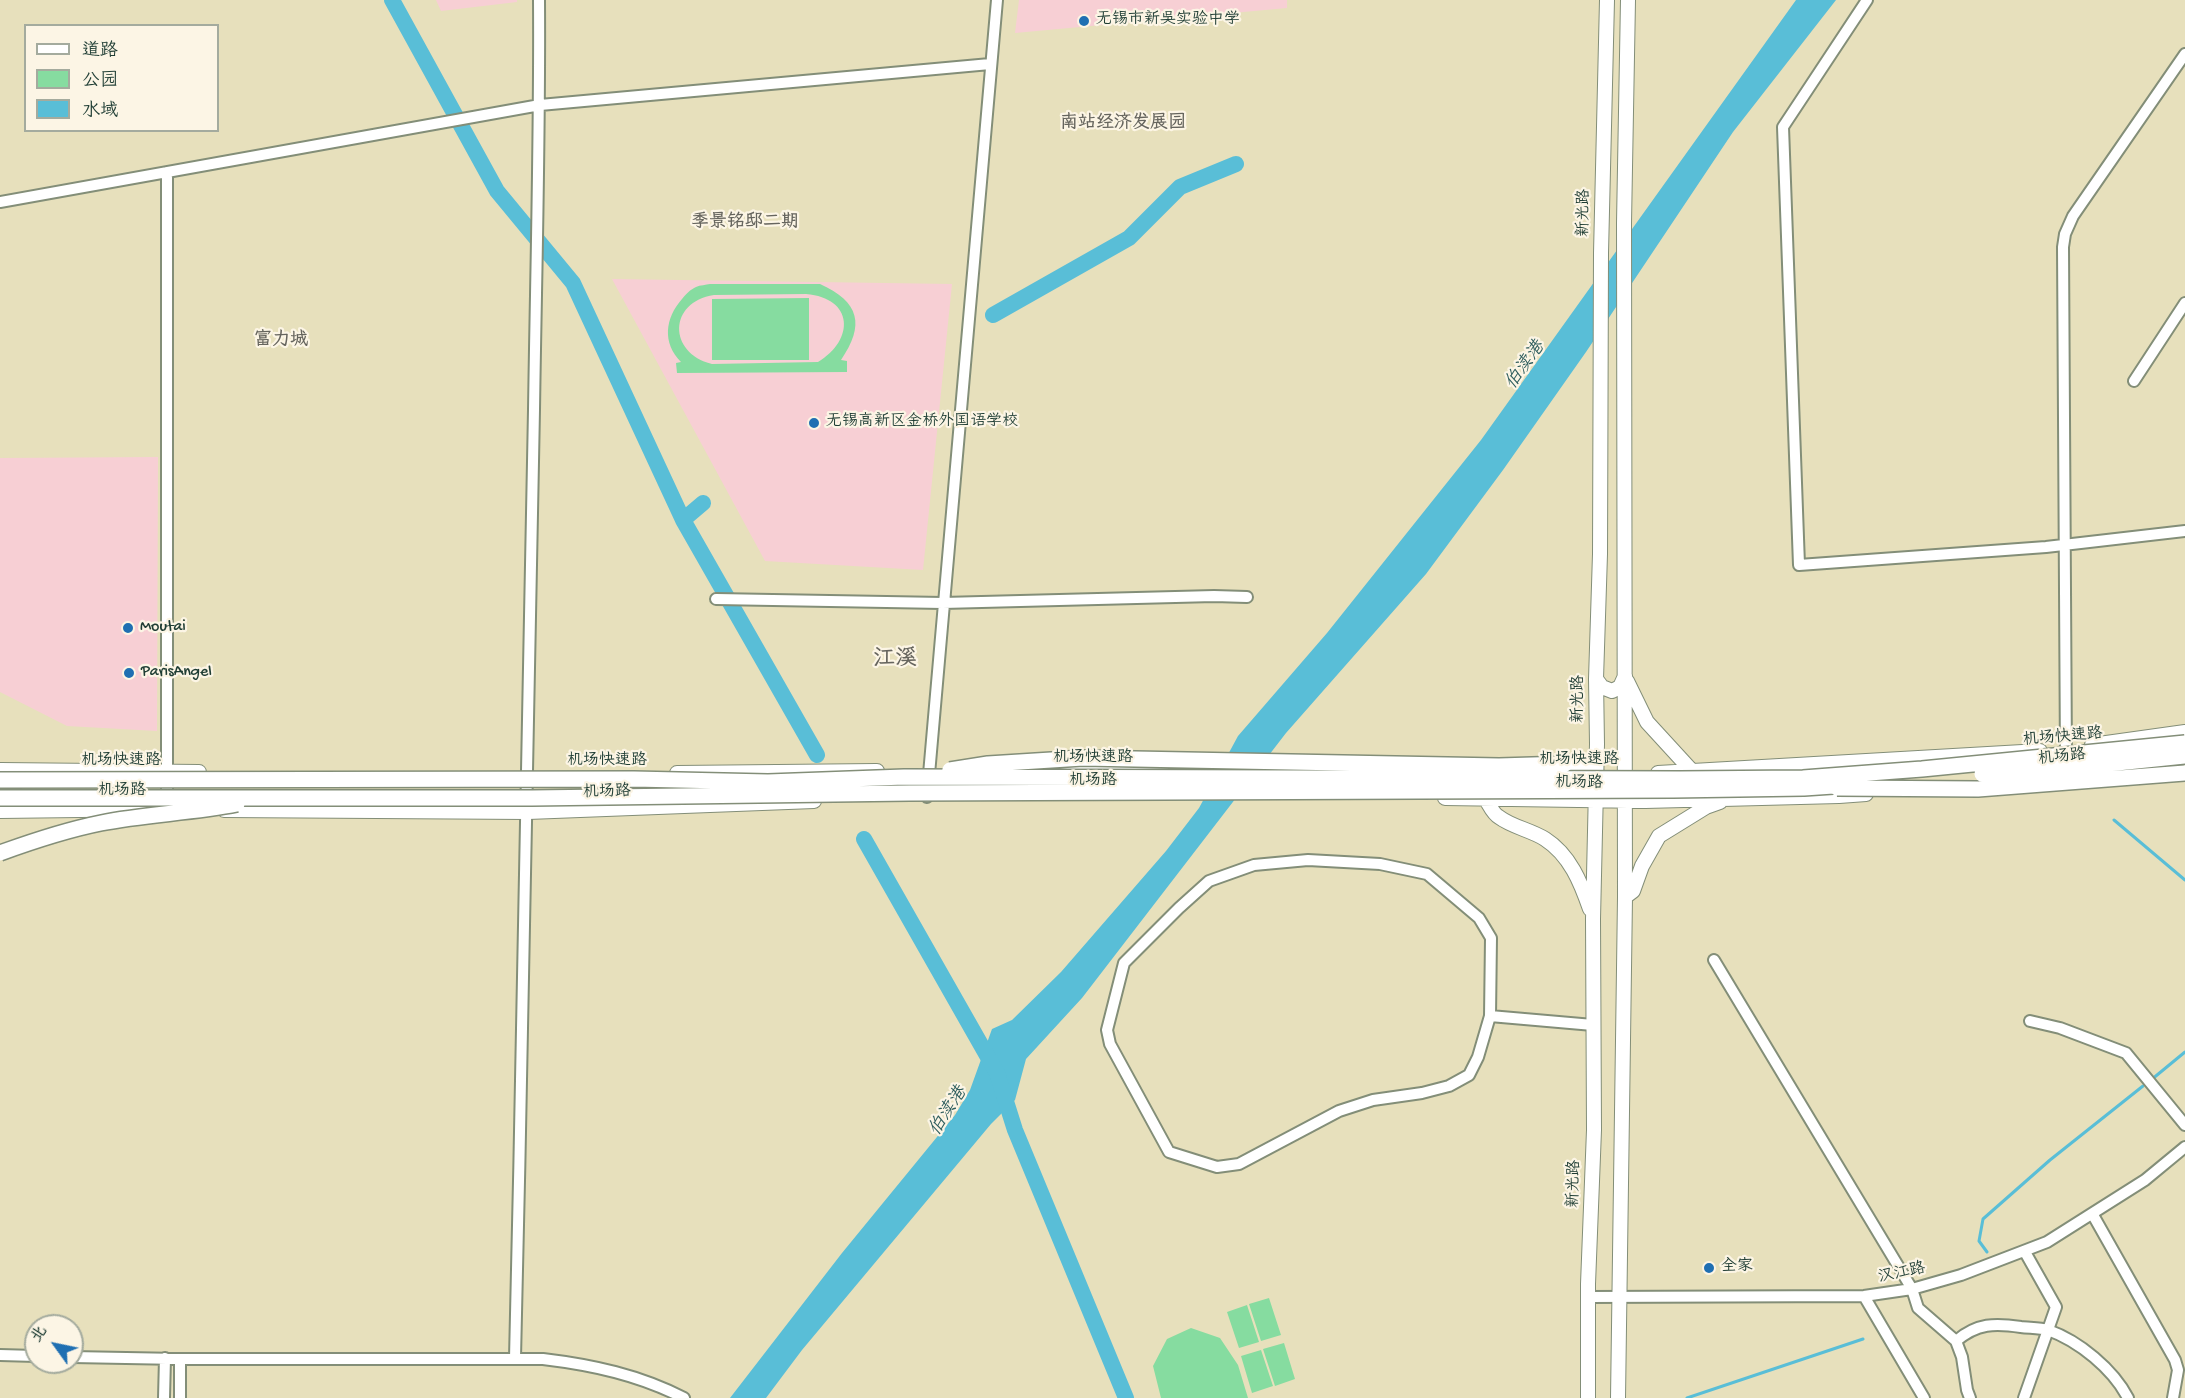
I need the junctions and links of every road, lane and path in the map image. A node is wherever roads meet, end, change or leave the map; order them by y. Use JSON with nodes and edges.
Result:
{"nodes":[{"id":1,"x":539,"y":0,"type":"edge"},
{"id":2,"x":997,"y":0,"type":"edge"},
{"id":3,"x":1607,"y":0,"type":"edge"},
{"id":4,"x":1628,"y":0,"type":"edge"},
{"id":5,"x":1867,"y":0,"type":"edge"},
{"id":6,"x":2185,"y":54,"type":"edge"},
{"id":7,"x":990,"y":64,"type":"junction"},
{"id":8,"x":540,"y":105,"type":"junction"},
{"id":9,"x":167,"y":172,"type":"junction"},
{"id":10,"x":0,"y":202,"type":"edge"},
{"id":11,"x":2185,"y":303,"type":"edge"},
{"id":12,"x":2134,"y":381,"type":"dead end"},
{"id":13,"x":2185,"y":531,"type":"edge"},
{"id":14,"x":2065,"y":545,"type":"junction"},
{"id":15,"x":1247,"y":597,"type":"dead end"},
{"id":16,"x":716,"y":599,"type":"dead end"},
{"id":17,"x":943,"y":603,"type":"junction"},
{"id":18,"x":1625,"y":676,"type":"junction"},
{"id":19,"x":1596,"y":679,"type":"junction"},
{"id":20,"x":2185,"y":732,"type":"edge"},
{"id":21,"x":2185,"y":743,"type":"edge"},
{"id":22,"x":2066,"y":749,"type":"junction"},
{"id":23,"x":2185,"y":756,"type":"edge"},
{"id":24,"x":2185,"y":762,"type":"edge"},
{"id":25,"x":0,"y":770,"type":"edge"},
{"id":26,"x":929,"y":770,"type":"junction"},
{"id":27,"x":1691,"y":770,"type":"junction"},
{"id":28,"x":168,"y":772,"type":"junction"},
{"id":29,"x":1596,"y":773,"type":"junction"},
{"id":30,"x":1624,"y":773,"type":"junction"},
{"id":31,"x":2185,"y":773,"type":"edge"},
{"id":32,"x":529,"y":774,"type":"junction"},
{"id":33,"x":2066,"y":774,"type":"junction"},
{"id":34,"x":904,"y":777,"type":"junction"},
{"id":35,"x":0,"y":780,"type":"edge"},
{"id":36,"x":1804,"y":788,"type":"junction"},
{"id":37,"x":927,"y":797,"type":"junction"},
{"id":38,"x":0,"y":798,"type":"edge"},
{"id":39,"x":271,"y":798,"type":"junction"},
{"id":40,"x":1485,"y":798,"type":"junction"},
{"id":41,"x":1734,"y":798,"type":"junction"},
{"id":42,"x":1596,"y":800,"type":"junction"},
{"id":43,"x":1625,"y":801,"type":"junction"},
{"id":44,"x":167,"y":809,"type":"junction"},
{"id":45,"x":0,"y":811,"type":"edge"},
{"id":46,"x":528,"y":812,"type":"junction"},
{"id":47,"x":0,"y":853,"type":"edge"},
{"id":48,"x":1625,"y":897,"type":"junction"},
{"id":49,"x":1593,"y":919,"type":"junction"},
{"id":50,"x":1714,"y":960,"type":"dead end"},
{"id":51,"x":1490,"y":1016,"type":"junction"},
{"id":52,"x":2030,"y":1021,"type":"dead end"},
{"id":53,"x":1593,"y":1025,"type":"junction"},
{"id":54,"x":2185,"y":1125,"type":"edge"},
{"id":55,"x":2185,"y":1147,"type":"edge"},
{"id":56,"x":2093,"y":1215,"type":"junction"},
{"id":57,"x":2025,"y":1252,"type":"junction"},
{"id":58,"x":1912,"y":1289,"type":"junction"},
{"id":59,"x":1864,"y":1296,"type":"junction"},
{"id":60,"x":1588,"y":1297,"type":"junction"},
{"id":61,"x":1618,"y":1297,"type":"junction"},
{"id":62,"x":2048,"y":1330,"type":"junction"},
{"id":63,"x":1956,"y":1341,"type":"junction"},
{"id":64,"x":0,"y":1355,"type":"edge"},
{"id":65,"x":24,"y":1356,"type":"edge"},
{"id":66,"x":84,"y":1356,"type":"edge"},
{"id":67,"x":515,"y":1358,"type":"junction"},
{"id":68,"x":165,"y":1359,"type":"junction"},
{"id":69,"x":180,"y":1359,"type":"junction"},
{"id":70,"x":2178,"y":1393,"type":"edge"},
{"id":71,"x":2124,"y":1396,"type":"edge"},
{"id":72,"x":164,"y":1398,"type":"edge"},
{"id":73,"x":180,"y":1398,"type":"edge"},
{"id":74,"x":684,"y":1398,"type":"edge"},
{"id":75,"x":1588,"y":1398,"type":"edge"},
{"id":76,"x":1618,"y":1398,"type":"edge"},
{"id":77,"x":1924,"y":1398,"type":"edge"},
{"id":78,"x":1970,"y":1398,"type":"edge"},
{"id":79,"x":2024,"y":1398,"type":"edge"}],
"edges":[{"from":1,"to":8,"type":"street"},
{"from":2,"to":7,"type":"street"},
{"from":3,"to":19,"type":"main road","name":"新光路"},
{"from":4,"to":18,"type":"main road"},
{"from":5,"to":14,"type":"street"},
{"from":6,"to":14,"type":"street"},
{"from":7,"to":8,"type":"street"},
{"from":7,"to":17,"type":"street"},
{"from":8,"to":9,"type":"street"},
{"from":8,"to":32,"type":"street"},
{"from":9,"to":10,"type":"street"},
{"from":9,"to":28,"type":"street"},
{"from":11,"to":12,"type":"street"},
{"from":13,"to":14,"type":"street"},
{"from":14,"to":22,"type":"street"},
{"from":15,"to":17,"type":"street"},
{"from":16,"to":17,"type":"street"},
{"from":17,"to":26,"type":"street"},
{"from":18,"to":19,"type":"main road"},
{"from":18,"to":27,"type":"main road"},
{"from":18,"to":30,"type":"main road"},
{"from":19,"to":29,"type":"main road","name":"新光路"},
{"from":20,"to":22,"type":"main road","name":"机场路"},
{"from":21,"to":34,"type":"highway","name":"机场快速路","bridge":true},
{"from":22,"to":27,"type":"main road","name":"机场路"},
{"from":22,"to":33,"type":"street"},
{"from":23,"to":36,"type":"highway","name":"机场快速路","bridge":true},
{"from":24,"to":33,"type":"main road","name":"机场路"},
{"from":25,"to":28,"type":"main road","name":"机场路"},
{"from":26,"to":29,"type":"main road","name":"机场路"},
{"from":26,"to":32,"type":"main road","name":"机场路"},
{"from":26,"to":37,"type":"street"},
{"from":27,"to":30,"type":"main road","name":"机场路"},
{"from":28,"to":32,"type":"main road","name":"机场路"},
{"from":28,"to":44,"type":"street"},
{"from":29,"to":30,"type":"main road","name":"机场路"},
{"from":29,"to":34,"type":"highway","bridge":true},
{"from":29,"to":42,"type":"main road","name":"新光路"},
{"from":30,"to":43,"type":"main road"},
{"from":31,"to":36,"type":"highway","bridge":true},
{"from":32,"to":46,"type":"street"},
{"from":33,"to":41,"type":"main road","name":"机场路"},
{"from":34,"to":35,"type":"highway","name":"机场快速路","bridge":true},
{"from":36,"to":39,"type":"highway","name":"机场快速路","bridge":true},
{"from":37,"to":40,"type":"main road","name":"机场路"},
{"from":37,"to":46,"type":"main road","name":"机场路"},
{"from":38,"to":39,"type":"highway","name":"机场快速路","bridge":true},
{"from":39,"to":47,"type":"highway","bridge":true},
{"from":40,"to":42,"type":"main road","name":"机场路"},
{"from":40,"to":49,"type":"main road"},
{"from":41,"to":43,"type":"main road","name":"机场路"},
{"from":41,"to":48,"type":"main road"},
{"from":42,"to":43,"type":"main road","name":"机场路"},
{"from":42,"to":49,"type":"main road","name":"新光路"},
{"from":43,"to":48,"type":"main road"},
{"from":44,"to":45,"type":"main road","name":"机场路"},
{"from":44,"to":46,"type":"main road","name":"机场路"},
{"from":46,"to":67,"type":"street"},
{"from":48,"to":61,"type":"main road"},
{"from":49,"to":53,"type":"main road","name":"新光路"},
{"from":50,"to":58,"type":"street"},
{"from":51,"to":51,"type":"street"},
{"from":51,"to":53,"type":"street"},
{"from":52,"to":54,"type":"street"},
{"from":53,"to":60,"type":"main road","name":"新光路"},
{"from":55,"to":56,"type":"street","name":"汉江路"},
{"from":56,"to":57,"type":"street","name":"汉江路"},
{"from":56,"to":70,"type":"street"},
{"from":57,"to":58,"type":"street","name":"汉江路"},
{"from":57,"to":62,"type":"street"},
{"from":58,"to":59,"type":"street","name":"汉江路"},
{"from":58,"to":63,"type":"street"},
{"from":59,"to":61,"type":"street","name":"汉江路"},
{"from":59,"to":77,"type":"street"},
{"from":60,"to":61,"type":"street","name":"汉江路"},
{"from":60,"to":75,"type":"main road","name":"新光路"},
{"from":61,"to":76,"type":"main road"},
{"from":62,"to":63,"type":"street"},
{"from":62,"to":71,"type":"street"},
{"from":62,"to":79,"type":"street"},
{"from":63,"to":78,"type":"street"},
{"from":64,"to":65,"type":"street"},
{"from":66,"to":68,"type":"street"},
{"from":67,"to":69,"type":"street"},
{"from":67,"to":74,"type":"street"},
{"from":68,"to":69,"type":"street"},
{"from":68,"to":72,"type":"street"},
{"from":69,"to":73,"type":"street"}]}
